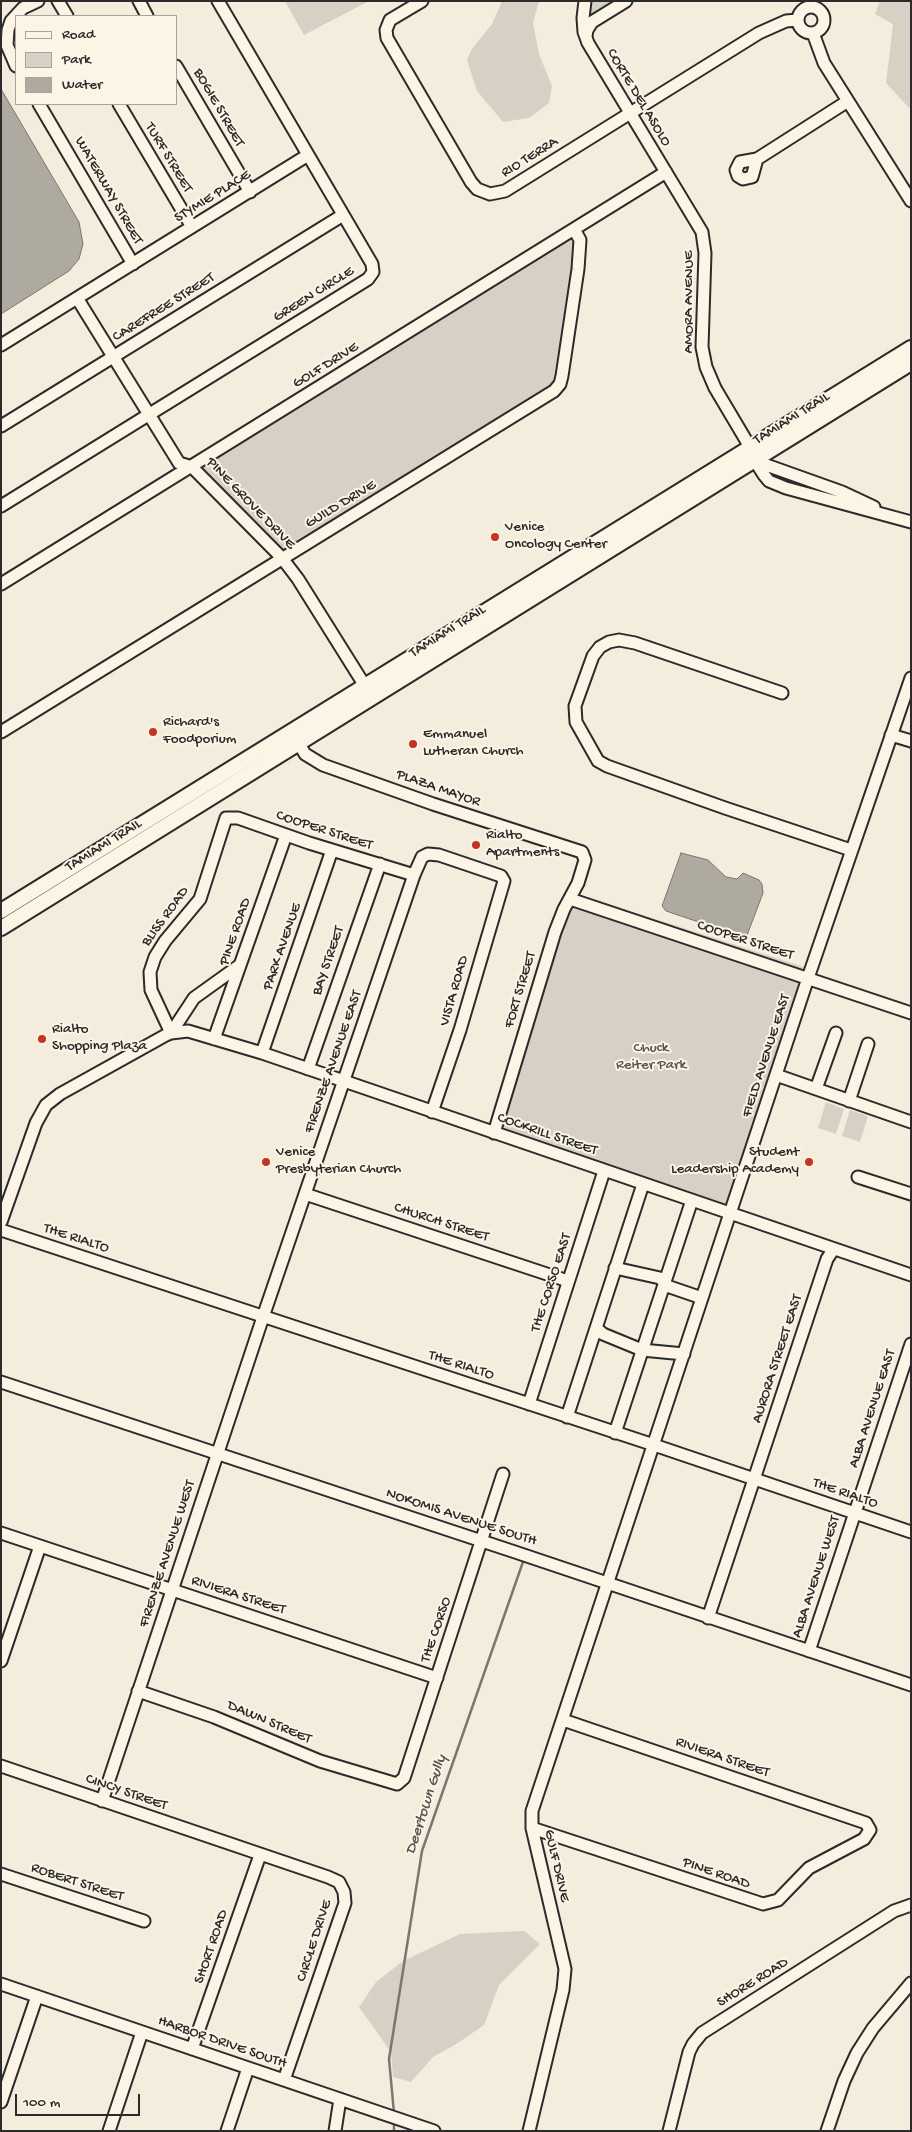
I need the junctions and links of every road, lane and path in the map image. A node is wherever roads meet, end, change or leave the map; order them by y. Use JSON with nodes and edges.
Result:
{"nodes":[{"id":1,"x":38,"y":1,"type":"edge"},
{"id":2,"x":58,"y":1,"type":"edge"},
{"id":3,"x":139,"y":1,"type":"edge"},
{"id":4,"x":218,"y":1,"type":"edge"},
{"id":5,"x":422,"y":1,"type":"edge"},
{"id":6,"x":585,"y":1,"type":"edge"},
{"id":7,"x":626,"y":1,"type":"edge"},
{"id":8,"x":821,"y":5,"type":"edge"},
{"id":9,"x":17,"y":15,"type":"edge"},
{"id":10,"x":66,"y":15,"type":"edge"},
{"id":11,"x":146,"y":15,"type":"edge"},
{"id":12,"x":15,"y":17,"type":"edge"},
{"id":13,"x":798,"y":20,"type":"junction"},
{"id":14,"x":813,"y":33,"type":"junction"},
{"id":15,"x":586,"y":38,"type":"junction"},
{"id":16,"x":15,"y":64,"type":"edge"},
{"id":17,"x":178,"y":69,"type":"edge"},
{"id":18,"x":848,"y":101,"type":"junction"},
{"id":19,"x":40,"y":105,"type":"edge"},
{"id":20,"x":120,"y":105,"type":"edge"},
{"id":21,"x":630,"y":112,"type":"junction"},
{"id":22,"x":308,"y":155,"type":"junction"},
{"id":23,"x":757,"y":159,"type":"dead end"},
{"id":24,"x":666,"y":172,"type":"junction"},
{"id":25,"x":250,"y":192,"type":"junction"},
{"id":26,"x":911,"y":201,"type":"edge"},
{"id":27,"x":343,"y":215,"type":"junction"},
{"id":28,"x":192,"y":228,"type":"junction"},
{"id":29,"x":574,"y":229,"type":"junction"},
{"id":30,"x":133,"y":264,"type":"junction"},
{"id":31,"x":77,"y":298,"type":"junction"},
{"id":32,"x":1,"y":345,"type":"edge"},
{"id":33,"x":911,"y":348,"type":"edge"},
{"id":34,"x":113,"y":357,"type":"junction"},
{"id":35,"x":911,"y":364,"type":"edge"},
{"id":36,"x":149,"y":415,"type":"junction"},
{"id":37,"x":1,"y":426,"type":"edge"},
{"id":38,"x":750,"y":447,"type":"junction"},
{"id":39,"x":755,"y":461,"type":"junction"},
{"id":40,"x":192,"y":466,"type":"junction"},
{"id":41,"x":1,"y":506,"type":"edge"},
{"id":42,"x":911,"y":522,"type":"edge"},
{"id":43,"x":282,"y":558,"type":"junction"},
{"id":44,"x":1,"y":584,"type":"edge"},
{"id":45,"x":911,"y":678,"type":"edge"},
{"id":46,"x":365,"y":686,"type":"junction"},
{"id":47,"x":782,"y":693,"type":"dead end"},
{"id":48,"x":292,"y":731,"type":"junction"},
{"id":49,"x":1,"y":732,"type":"edge"},
{"id":50,"x":891,"y":735,"type":"junction"},
{"id":51,"x":911,"y":741,"type":"edge"},
{"id":52,"x":299,"y":744,"type":"junction"},
{"id":53,"x":226,"y":818,"type":"joint"},
{"id":54,"x":286,"y":835,"type":"junction"},
{"id":55,"x":332,"y":850,"type":"junction"},
{"id":56,"x":852,"y":850,"type":"junction"},
{"id":57,"x":585,"y":860,"type":"joint"},
{"id":58,"x":380,"y":864,"type":"junction"},
{"id":59,"x":414,"y":875,"type":"junction"},
{"id":60,"x":503,"y":879,"type":"joint"},
{"id":61,"x":570,"y":899,"type":"junction"},
{"id":62,"x":1,"y":911,"type":"edge"},
{"id":63,"x":1,"y":928,"type":"edge"},
{"id":64,"x":240,"y":965,"type":"junction"},
{"id":65,"x":808,"y":978,"type":"junction"},
{"id":66,"x":911,"y":1013,"type":"edge"},
{"id":67,"x":172,"y":1033,"type":"junction"},
{"id":68,"x":836,"y":1033,"type":"dead end"},
{"id":69,"x":214,"y":1039,"type":"junction"},
{"id":70,"x":868,"y":1044,"type":"dead end"},
{"id":71,"x":262,"y":1053,"type":"junction"},
{"id":72,"x":308,"y":1069,"type":"junction"},
{"id":73,"x":776,"y":1075,"type":"junction"},
{"id":74,"x":343,"y":1081,"type":"junction"},
{"id":75,"x":816,"y":1090,"type":"junction"},
{"id":76,"x":849,"y":1101,"type":"junction"},
{"id":77,"x":432,"y":1112,"type":"junction"},
{"id":78,"x":911,"y":1122,"type":"edge"},
{"id":79,"x":494,"y":1133,"type":"junction"},
{"id":80,"x":604,"y":1171,"type":"junction"},
{"id":81,"x":858,"y":1177,"type":"dead end"},
{"id":82,"x":643,"y":1184,"type":"junction"},
{"id":83,"x":305,"y":1194,"type":"junction"},
{"id":84,"x":911,"y":1194,"type":"edge"},
{"id":85,"x":692,"y":1200,"type":"junction"},
{"id":86,"x":731,"y":1214,"type":"junction"},
{"id":87,"x":1,"y":1222,"type":"edge"},
{"id":88,"x":1,"y":1230,"type":"edge"},
{"id":89,"x":833,"y":1250,"type":"junction"},
{"id":90,"x":615,"y":1268,"type":"junction"},
{"id":91,"x":911,"y":1275,"type":"edge"},
{"id":92,"x":568,"y":1281,"type":"junction"},
{"id":93,"x":665,"y":1283,"type":"junction"},
{"id":94,"x":702,"y":1298,"type":"junction"},
{"id":95,"x":263,"y":1317,"type":"junction"},
{"id":96,"x":596,"y":1328,"type":"junction"},
{"id":97,"x":911,"y":1344,"type":"edge"},
{"id":98,"x":642,"y":1350,"type":"junction"},
{"id":99,"x":684,"y":1354,"type":"junction"},
{"id":100,"x":1,"y":1382,"type":"edge"},
{"id":101,"x":529,"y":1404,"type":"junction"},
{"id":102,"x":567,"y":1417,"type":"junction"},
{"id":103,"x":615,"y":1433,"type":"junction"},
{"id":104,"x":654,"y":1445,"type":"junction"},
{"id":105,"x":218,"y":1454,"type":"junction"},
{"id":106,"x":503,"y":1474,"type":"dead end"},
{"id":107,"x":754,"y":1479,"type":"junction"},
{"id":108,"x":854,"y":1513,"type":"junction"},
{"id":109,"x":911,"y":1532,"type":"edge"},
{"id":110,"x":1,"y":1533,"type":"edge"},
{"id":111,"x":482,"y":1540,"type":"junction"},
{"id":112,"x":40,"y":1546,"type":"junction"},
{"id":113,"x":608,"y":1584,"type":"junction"},
{"id":114,"x":173,"y":1590,"type":"junction"},
{"id":115,"x":708,"y":1618,"type":"junction"},
{"id":116,"x":809,"y":1651,"type":"junction"},
{"id":117,"x":1,"y":1661,"type":"edge"},
{"id":118,"x":437,"y":1678,"type":"junction"},
{"id":119,"x":910,"y":1683,"type":"edge"},
{"id":120,"x":138,"y":1691,"type":"junction"},
{"id":121,"x":562,"y":1720,"type":"junction"},
{"id":122,"x":1,"y":1766,"type":"edge"},
{"id":123,"x":388,"y":1783,"type":"joint"},
{"id":124,"x":102,"y":1801,"type":"junction"},
{"id":125,"x":532,"y":1828,"type":"junction"},
{"id":126,"x":870,"y":1828,"type":"joint"},
{"id":127,"x":241,"y":1848,"type":"joint"},
{"id":128,"x":260,"y":1855,"type":"junction"},
{"id":129,"x":1,"y":1874,"type":"edge"},
{"id":130,"x":911,"y":1905,"type":"edge"},
{"id":131,"x":144,"y":1921,"type":"dead end"},
{"id":132,"x":911,"y":1983,"type":"edge"},
{"id":133,"x":1,"y":1984,"type":"edge"},
{"id":134,"x":37,"y":1996,"type":"junction"},
{"id":135,"x":142,"y":2032,"type":"junction"},
{"id":136,"x":192,"y":2049,"type":"junction"},
{"id":137,"x":248,"y":2068,"type":"junction"},
{"id":138,"x":284,"y":2080,"type":"junction"},
{"id":139,"x":340,"y":2099,"type":"junction"},
{"id":140,"x":1,"y":2102,"type":"edge"},
{"id":141,"x":108,"y":2131,"type":"edge"},
{"id":142,"x":227,"y":2131,"type":"edge"},
{"id":143,"x":335,"y":2131,"type":"edge"},
{"id":144,"x":434,"y":2131,"type":"edge"},
{"id":145,"x":529,"y":2131,"type":"edge"},
{"id":146,"x":669,"y":2131,"type":"edge"},
{"id":147,"x":827,"y":2131,"type":"edge"}],
"edges":[{"from":1,"to":9,"type":"street"},
{"from":2,"to":10,"type":"street"},
{"from":3,"to":11,"type":"street"},
{"from":4,"to":22,"type":"street","name":"GREEN CIRCLE"},
{"from":5,"to":21,"type":"street","name":"RIO TERRA"},
{"from":6,"to":15,"type":"street","name":"CORTE DEL ASOLO"},
{"from":7,"to":15,"type":"street"},
{"from":8,"to":13,"type":"street"},
{"from":8,"to":14,"type":"street"},
{"from":12,"to":16,"type":"street"},
{"from":13,"to":14,"type":"street"},
{"from":13,"to":21,"type":"street","name":"RIO TERRA"},
{"from":14,"to":18,"type":"street"},
{"from":15,"to":21,"type":"street","name":"CORTE DEL ASOLO"},
{"from":17,"to":25,"type":"street","name":"BOGIE STREET"},
{"from":18,"to":23,"type":"street"},
{"from":18,"to":26,"type":"street"},
{"from":19,"to":30,"type":"street","name":"WATERWAY STREET"},
{"from":20,"to":28,"type":"street","name":"TURF STREET"},
{"from":21,"to":24,"type":"street","name":"CORTE DEL ASOLO"},
{"from":22,"to":25,"type":"street","name":"STYMIE PLACE"},
{"from":22,"to":27,"type":"street","name":"GREEN CIRCLE"},
{"from":24,"to":29,"type":"street","name":"GOLF DRIVE"},
{"from":24,"to":38,"type":"street","name":"AMORA AVENUE"},
{"from":25,"to":28,"type":"street","name":"STYMIE PLACE"},
{"from":27,"to":34,"type":"street","name":"CAREFREE STREET"},
{"from":27,"to":36,"type":"street","name":"GREEN CIRCLE"},
{"from":28,"to":30,"type":"street","name":"STYMIE PLACE"},
{"from":29,"to":40,"type":"street","name":"GOLF DRIVE"},
{"from":29,"to":43,"type":"street","name":"GUILD DRIVE"},
{"from":30,"to":31,"type":"street","name":"WATERWAY STREET"},
{"from":31,"to":32,"type":"street","name":"WATERWAY STREET"},
{"from":31,"to":34,"type":"street","name":"PINE GROVE DRIVE"},
{"from":33,"to":38,"type":"main road","name":"TAMIAMI TRAIL"},
{"from":34,"to":36,"type":"street","name":"PINE GROVE DRIVE"},
{"from":34,"to":37,"type":"street","name":"CAREFREE STREET"},
{"from":35,"to":39,"type":"main road","name":"TAMIAMI TRAIL"},
{"from":36,"to":40,"type":"street","name":"PINE GROVE DRIVE"},
{"from":36,"to":41,"type":"street","name":"GREEN CIRCLE"},
{"from":38,"to":39,"type":"street","name":"AMORA AVENUE"},
{"from":38,"to":46,"type":"main road","name":"TAMIAMI TRAIL"},
{"from":39,"to":42,"type":"street","name":"AMORA AVENUE"},
{"from":39,"to":52,"type":"main road","name":"TAMIAMI TRAIL"},
{"from":40,"to":43,"type":"street","name":"PINE GROVE DRIVE"},
{"from":40,"to":44,"type":"street","name":"GOLF DRIVE"},
{"from":43,"to":46,"type":"street","name":"PINE GROVE DRIVE"},
{"from":43,"to":49,"type":"street","name":"GUILD DRIVE"},
{"from":45,"to":50,"type":"street","name":"FIELD AVENUE EAST"},
{"from":46,"to":48,"type":"main road","name":"TAMIAMI TRAIL"},
{"from":47,"to":56,"type":"street"},
{"from":48,"to":52,"type":"street","name":"PLAZA MAYOR"},
{"from":48,"to":62,"type":"main road","name":"TAMIAMI TRAIL"},
{"from":50,"to":51,"type":"street"},
{"from":50,"to":56,"type":"street","name":"FIELD AVENUE EAST"},
{"from":52,"to":57,"type":"street","name":"PLAZA MAYOR"},
{"from":52,"to":63,"type":"main road","name":"TAMIAMI TRAIL"},
{"from":53,"to":54,"type":"street","name":"COOPER STREET"},
{"from":53,"to":67,"type":"street","name":"BLISS ROAD"},
{"from":54,"to":55,"type":"street","name":"COOPER STREET"},
{"from":54,"to":64,"type":"street","name":"PINE ROAD"},
{"from":55,"to":58,"type":"street","name":"COOPER STREET"},
{"from":55,"to":71,"type":"street","name":"PARK AVENUE"},
{"from":56,"to":65,"type":"street","name":"FIELD AVENUE EAST"},
{"from":57,"to":61,"type":"street","name":"FORT STREET"},
{"from":58,"to":59,"type":"street","name":"COOPER STREET"},
{"from":58,"to":72,"type":"street","name":"BAY STREET"},
{"from":59,"to":60,"type":"street","name":"FIRENZE AVENUE EAST"},
{"from":59,"to":74,"type":"street","name":"FIRENZE AVENUE EAST"},
{"from":60,"to":77,"type":"street","name":"VISTA ROAD"},
{"from":61,"to":65,"type":"street","name":"COOPER STREET"},
{"from":61,"to":79,"type":"street","name":"FORT STREET"},
{"from":64,"to":67,"type":"street"},
{"from":64,"to":69,"type":"street","name":"PINE ROAD"},
{"from":65,"to":66,"type":"street","name":"COOPER STREET"},
{"from":65,"to":73,"type":"street","name":"FIELD AVENUE EAST"},
{"from":67,"to":69,"type":"street","name":"COCKRILL STREET"},
{"from":67,"to":87,"type":"street"},
{"from":68,"to":75,"type":"street"},
{"from":69,"to":71,"type":"street","name":"COCKRILL STREET"},
{"from":70,"to":76,"type":"street"},
{"from":71,"to":72,"type":"street","name":"COCKRILL STREET"},
{"from":72,"to":74,"type":"street","name":"COCKRILL STREET"},
{"from":73,"to":75,"type":"street"},
{"from":73,"to":86,"type":"street","name":"FIELD AVENUE EAST"},
{"from":74,"to":77,"type":"street","name":"COCKRILL STREET"},
{"from":74,"to":83,"type":"street","name":"FIRENZE AVENUE EAST"},
{"from":75,"to":76,"type":"street"},
{"from":76,"to":78,"type":"street"},
{"from":77,"to":79,"type":"street","name":"COCKRILL STREET"},
{"from":79,"to":80,"type":"street","name":"COCKRILL STREET"},
{"from":80,"to":82,"type":"street","name":"COCKRILL STREET"},
{"from":80,"to":92,"type":"street","name":"THE CORSO EAST"},
{"from":81,"to":84,"type":"street"},
{"from":82,"to":85,"type":"street","name":"COCKRILL STREET"},
{"from":82,"to":90,"type":"street"},
{"from":83,"to":92,"type":"street","name":"CHURCH STREET"},
{"from":83,"to":95,"type":"street","name":"FIRENZE AVENUE EAST"},
{"from":85,"to":86,"type":"street","name":"COCKRILL STREET"},
{"from":85,"to":93,"type":"street"},
{"from":86,"to":89,"type":"street","name":"COCKRILL STREET"},
{"from":86,"to":94,"type":"street","name":"FIELD AVENUE EAST"},
{"from":88,"to":95,"type":"street","name":"THE RIALTO"},
{"from":89,"to":91,"type":"street","name":"COCKRILL STREET"},
{"from":89,"to":107,"type":"street","name":"AURORA STREET EAST"},
{"from":90,"to":93,"type":"street"},
{"from":90,"to":96,"type":"street"},
{"from":92,"to":101,"type":"street","name":"THE CORSO EAST"},
{"from":93,"to":94,"type":"street"},
{"from":93,"to":98,"type":"street"},
{"from":94,"to":99,"type":"street","name":"FIELD AVENUE EAST"},
{"from":95,"to":101,"type":"street","name":"THE RIALTO"},
{"from":95,"to":105,"type":"street","name":"FIRENZE AVENUE WEST"},
{"from":96,"to":98,"type":"street"},
{"from":96,"to":102,"type":"street"},
{"from":97,"to":108,"type":"street","name":"ALBA AVENUE EAST"},
{"from":98,"to":99,"type":"street"},
{"from":98,"to":103,"type":"street"},
{"from":99,"to":104,"type":"street","name":"FIELD AVENUE EAST"},
{"from":100,"to":105,"type":"street","name":"NOKOMIS AVENUE SOUTH"},
{"from":101,"to":102,"type":"street","name":"THE RIALTO"},
{"from":102,"to":103,"type":"street","name":"THE RIALTO"},
{"from":103,"to":104,"type":"street","name":"THE RIALTO"},
{"from":104,"to":107,"type":"street","name":"THE RIALTO"},
{"from":104,"to":113,"type":"street","name":"FIELD AVENUE EAST"},
{"from":105,"to":111,"type":"street","name":"NOKOMIS AVENUE SOUTH"},
{"from":105,"to":114,"type":"street","name":"FIRENZE AVENUE WEST"},
{"from":106,"to":111,"type":"street","name":"THE CORSO"},
{"from":107,"to":108,"type":"street","name":"THE RIALTO"},
{"from":107,"to":115,"type":"street","name":"AURORA STREET EAST"},
{"from":108,"to":109,"type":"street","name":"THE RIALTO"},
{"from":108,"to":116,"type":"street","name":"ALBA AVENUE WEST"},
{"from":110,"to":112,"type":"street","name":"RIVIERA STREET"},
{"from":111,"to":113,"type":"street","name":"NOKOMIS AVENUE SOUTH"},
{"from":111,"to":118,"type":"street","name":"THE CORSO"},
{"from":112,"to":114,"type":"street","name":"RIVIERA STREET"},
{"from":112,"to":117,"type":"street"},
{"from":113,"to":115,"type":"street","name":"NOKOMIS AVENUE SOUTH"},
{"from":113,"to":121,"type":"street","name":"GULF DRIVE"},
{"from":114,"to":118,"type":"street","name":"RIVIERA STREET"},
{"from":114,"to":120,"type":"street","name":"FIRENZE AVENUE WEST"},
{"from":115,"to":116,"type":"street","name":"NOKOMIS AVENUE SOUTH"},
{"from":116,"to":119,"type":"street","name":"NOKOMIS AVENUE SOUTH"},
{"from":118,"to":123,"type":"street","name":"THE CORSO"},
{"from":120,"to":123,"type":"street","name":"DAWN STREET"},
{"from":120,"to":124,"type":"street","name":"FIRENZE AVENUE WEST"},
{"from":121,"to":125,"type":"street","name":"GULF DRIVE"},
{"from":121,"to":126,"type":"street","name":"RIVIERA STREET"},
{"from":122,"to":124,"type":"street","name":"CINCY STREET"},
{"from":124,"to":127,"type":"street","name":"CINCY STREET"},
{"from":125,"to":126,"type":"street","name":"PINE ROAD"},
{"from":125,"to":145,"type":"street","name":"GULF DRIVE"},
{"from":127,"to":128,"type":"street","name":"CIRCLE DRIVE"},
{"from":128,"to":136,"type":"street","name":"SHORT ROAD"},
{"from":128,"to":138,"type":"street","name":"CIRCLE DRIVE"},
{"from":129,"to":131,"type":"street","name":"ROBERT STREET"},
{"from":130,"to":146,"type":"street","name":"SHORE ROAD"},
{"from":132,"to":147,"type":"street"},
{"from":133,"to":134,"type":"street","name":"HARBOR DRIVE SOUTH"},
{"from":134,"to":135,"type":"street","name":"HARBOR DRIVE SOUTH"},
{"from":134,"to":140,"type":"street"},
{"from":135,"to":136,"type":"street","name":"HARBOR DRIVE SOUTH"},
{"from":135,"to":141,"type":"street"},
{"from":136,"to":137,"type":"street","name":"HARBOR DRIVE SOUTH"},
{"from":137,"to":138,"type":"street","name":"HARBOR DRIVE SOUTH"},
{"from":137,"to":142,"type":"street"},
{"from":138,"to":139,"type":"street","name":"HARBOR DRIVE SOUTH"},
{"from":139,"to":143,"type":"street"},
{"from":139,"to":144,"type":"street","name":"HARBOR DRIVE SOUTH"}]}
